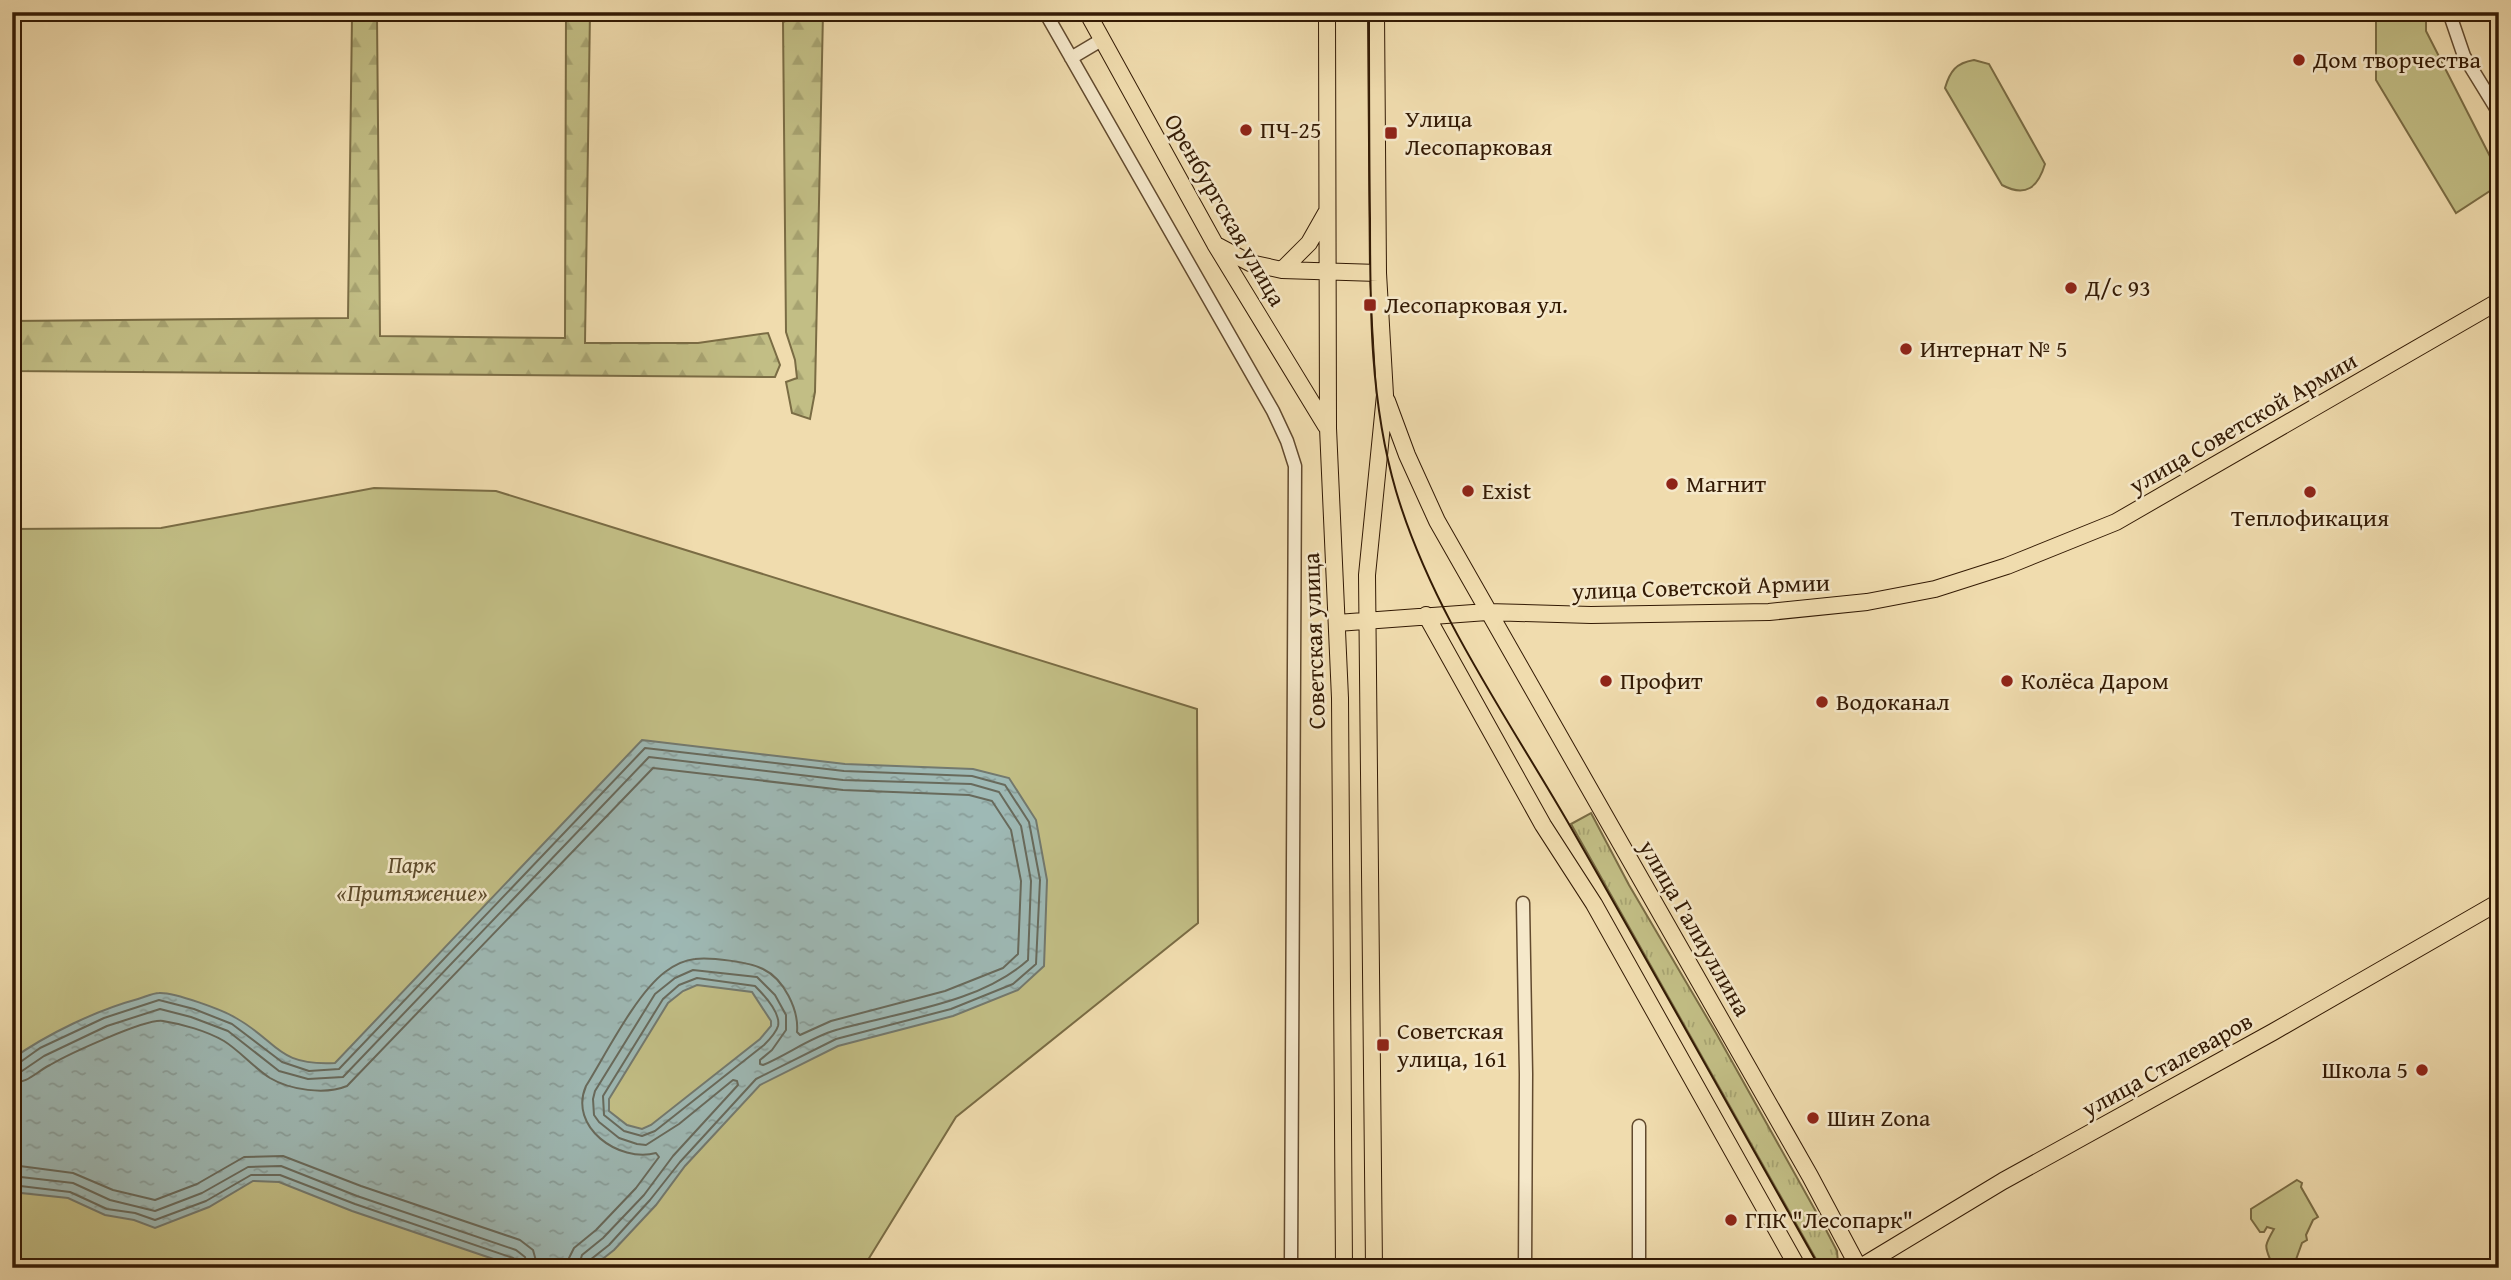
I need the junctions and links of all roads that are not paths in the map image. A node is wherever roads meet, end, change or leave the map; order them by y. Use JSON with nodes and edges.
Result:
{"nodes":[{"id":1,"x":1045,"y":12,"type":"edge"},
{"id":2,"x":1087,"y":12,"type":"edge"},
{"id":3,"x":1327,"y":12,"type":"edge"},
{"id":4,"x":1376,"y":12,"type":"edge"},
{"id":5,"x":2449,"y":12,"type":"edge"},
{"id":6,"x":1102,"y":39,"type":"junction"},
{"id":7,"x":1071,"y":58,"type":"junction"},
{"id":8,"x":2499,"y":113,"type":"edge"},
{"id":9,"x":1328,"y":211,"type":"junction"},
{"id":10,"x":1215,"y":244,"type":"junction"},
{"id":11,"x":1282,"y":270,"type":"junction"},
{"id":12,"x":1327,"y":271,"type":"junction"},
{"id":13,"x":1378,"y":273,"type":"junction"},
{"id":14,"x":2499,"y":301,"type":"edge"},
{"id":15,"x":1385,"y":395,"type":"junction"},
{"id":16,"x":1328,"y":428,"type":"junction"},
{"id":17,"x":1488,"y":612,"type":"junction"},
{"id":18,"x":1426,"y":615,"type":"junction"},
{"id":19,"x":1369,"y":621,"type":"junction"},
{"id":20,"x":1337,"y":623,"type":"junction"},
{"id":21,"x":2499,"y":902,"type":"edge"},
{"id":22,"x":1523,"y":903,"type":"dead end"},
{"id":23,"x":1639,"y":1126,"type":"dead end"},
{"id":24,"x":1291,"y":1268,"type":"edge"},
{"id":25,"x":1344,"y":1268,"type":"edge"},
{"id":26,"x":1374,"y":1268,"type":"edge"},
{"id":27,"x":1525,"y":1268,"type":"edge"},
{"id":28,"x":1639,"y":1268,"type":"edge"},
{"id":29,"x":1798,"y":1268,"type":"edge"},
{"id":30,"x":1859,"y":1268,"type":"edge"}],
"edges":[{"from":1,"to":7,"type":"street"},
{"from":2,"to":6,"type":"main road","name":"Оренбургская улица"},
{"from":3,"to":9,"type":"main road","name":"Советская улица"},
{"from":4,"to":13,"type":"main road"},
{"from":5,"to":8,"type":"street"},
{"from":6,"to":7,"type":"street"},
{"from":6,"to":10,"type":"main road","name":"Оренбургская улица"},
{"from":7,"to":24,"type":"street"},
{"from":9,"to":11,"type":"main road"},
{"from":9,"to":12,"type":"main road","name":"Советская улица"},
{"from":10,"to":11,"type":"main road"},
{"from":10,"to":16,"type":"main road","name":"Оренбургская улица"},
{"from":11,"to":12,"type":"main road"},
{"from":12,"to":13,"type":"main road"},
{"from":12,"to":16,"type":"main road","name":"Советская улица"},
{"from":13,"to":15,"type":"main road"},
{"from":14,"to":17,"type":"main road","name":"улица Советской Армии"},
{"from":15,"to":17,"type":"main road"},
{"from":15,"to":19,"type":"main road"},
{"from":16,"to":20,"type":"main road","name":"Советская улица"},
{"from":17,"to":18,"type":"main road","name":"улица Советской Армии"},
{"from":17,"to":30,"type":"main road","name":"улица Галиуллина"},
{"from":18,"to":19,"type":"main road","name":"улица Советской Армии"},
{"from":18,"to":29,"type":"main road"},
{"from":19,"to":20,"type":"main road","name":"улица Советской Армии"},
{"from":19,"to":26,"type":"main road"},
{"from":20,"to":25,"type":"main road","name":"Советская улица"},
{"from":21,"to":30,"type":"main road","name":"улица Сталеваров"},
{"from":22,"to":27,"type":"street"},
{"from":23,"to":28,"type":"street"}]}
